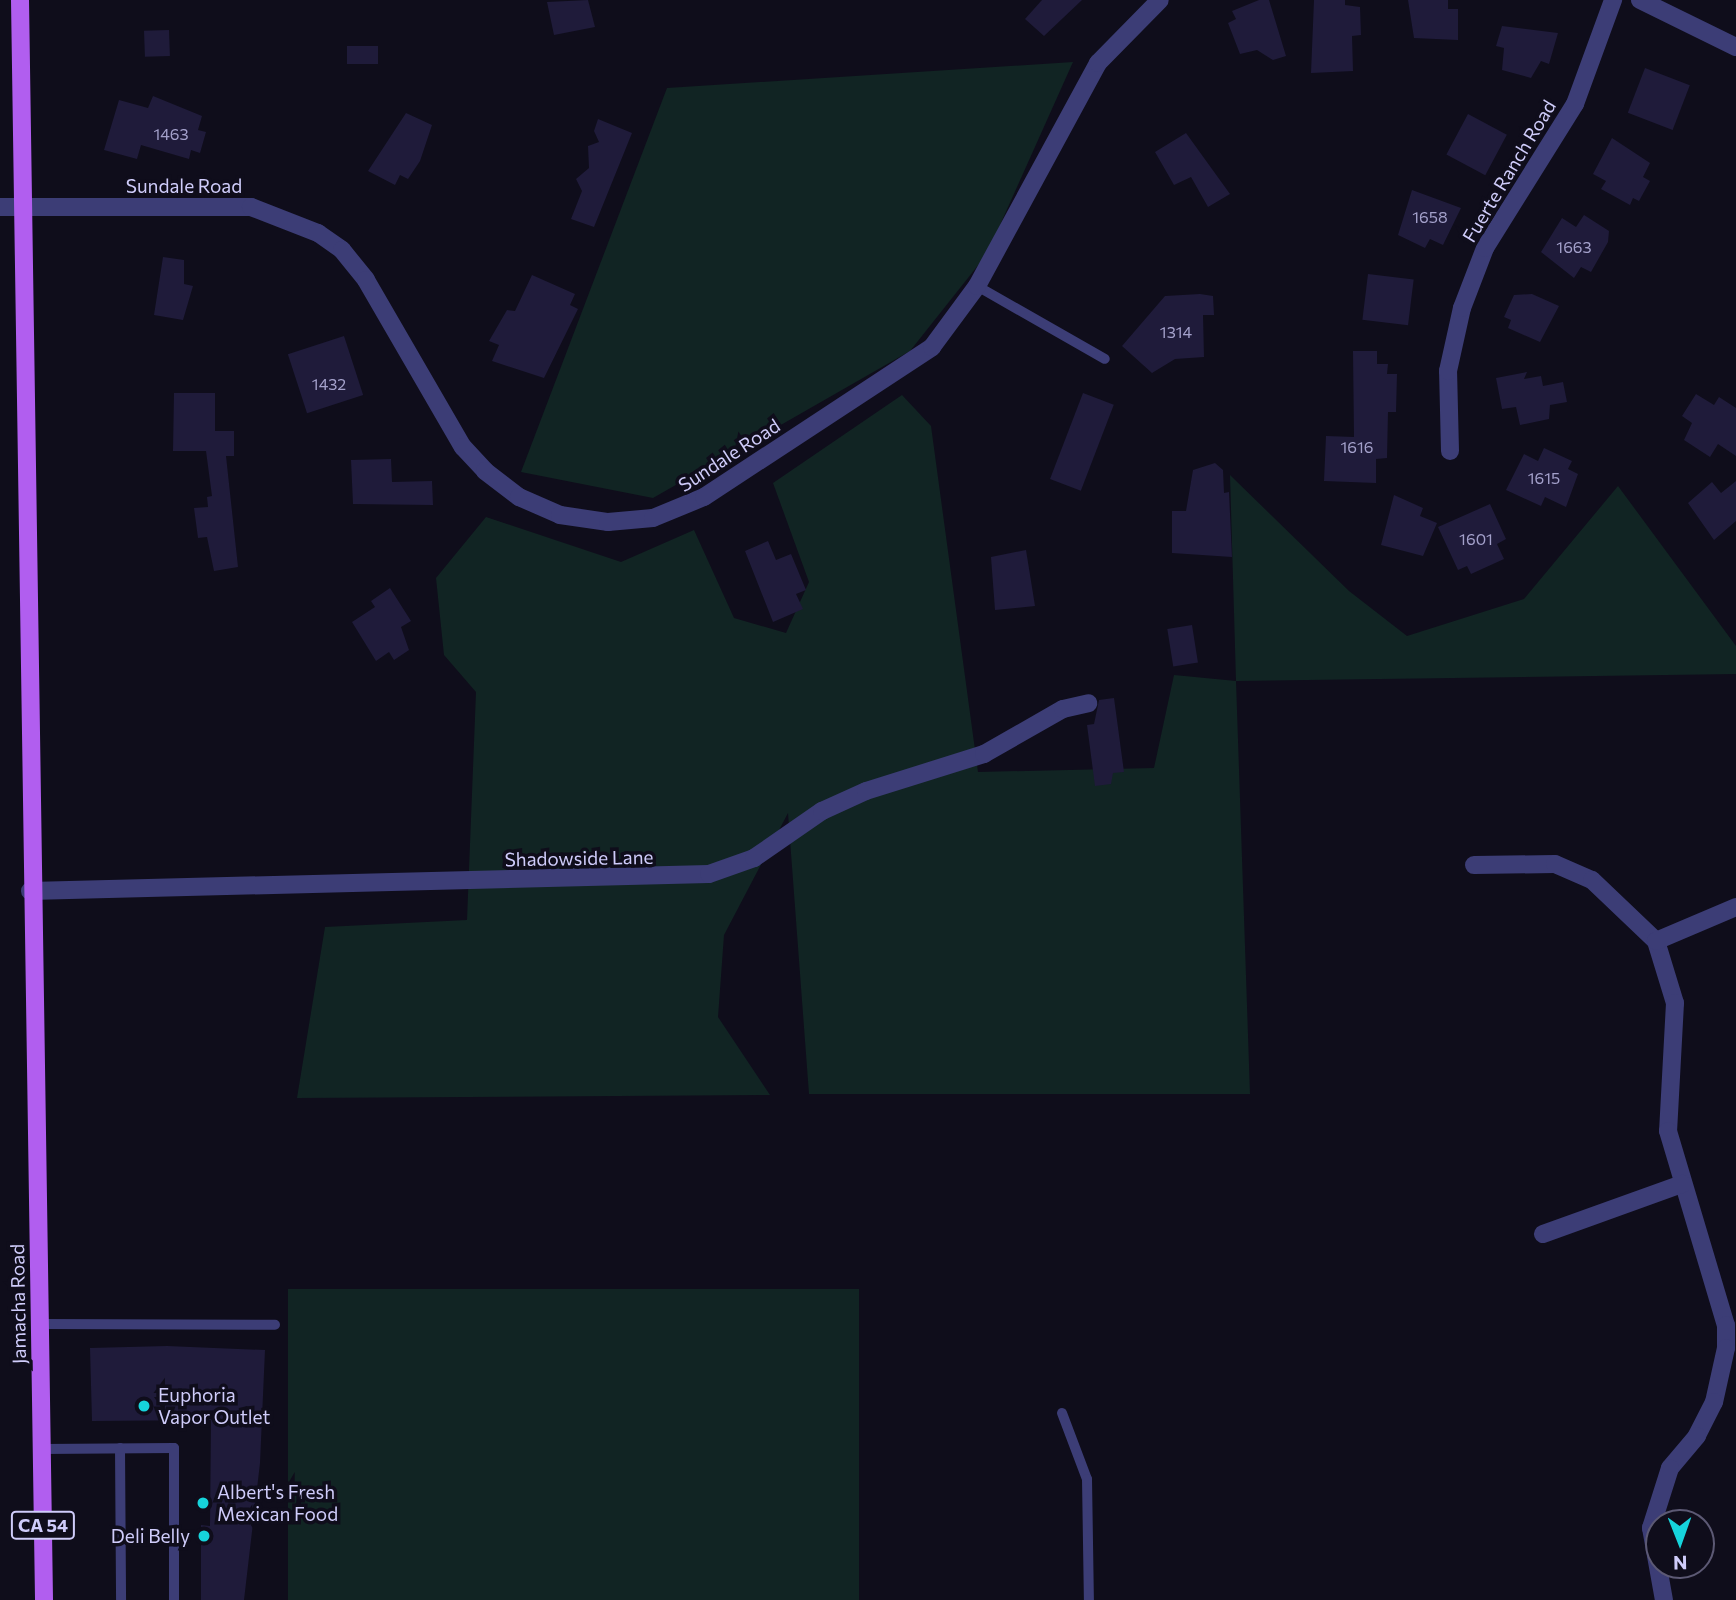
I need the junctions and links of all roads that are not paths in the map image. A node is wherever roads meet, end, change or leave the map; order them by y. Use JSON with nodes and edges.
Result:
{"nodes":[{"id":1,"x":20,"y":0,"type":"edge"},
{"id":2,"x":1160,"y":0,"type":"edge"},
{"id":3,"x":1613,"y":0,"type":"edge"},
{"id":4,"x":1640,"y":0,"type":"edge"},
{"id":5,"x":1736,"y":47,"type":"edge"},
{"id":6,"x":27,"y":206,"type":"junction"},
{"id":7,"x":0,"y":207,"type":"edge"},
{"id":8,"x":977,"y":286,"type":"junction"},
{"id":9,"x":1105,"y":359,"type":"dead end"},
{"id":10,"x":1450,"y":451,"type":"dead end"},
{"id":11,"x":1088,"y":703,"type":"dead end"},
{"id":12,"x":1474,"y":865,"type":"dead end"},
{"id":13,"x":30,"y":891,"type":"junction"},
{"id":14,"x":1736,"y":906,"type":"edge"},
{"id":15,"x":1657,"y":941,"type":"junction"},
{"id":16,"x":1682,"y":1184,"type":"junction"},
{"id":17,"x":1543,"y":1234,"type":"dead end"},
{"id":18,"x":40,"y":1324,"type":"junction"},
{"id":19,"x":275,"y":1325,"type":"dead end"},
{"id":20,"x":1062,"y":1413,"type":"dead end"},
{"id":21,"x":120,"y":1448,"type":"junction"},
{"id":22,"x":42,"y":1449,"type":"junction"},
{"id":23,"x":44,"y":1600,"type":"edge"},
{"id":24,"x":121,"y":1600,"type":"edge"},
{"id":25,"x":174,"y":1600,"type":"edge"},
{"id":26,"x":1089,"y":1600,"type":"edge"},
{"id":27,"x":1664,"y":1600,"type":"edge"}],
"edges":[{"from":1,"to":6,"type":"main road","name":"Jamacha Road","number":"CA 54"},
{"from":2,"to":8,"type":"street","name":"Sundale Road"},
{"from":3,"to":10,"type":"street","name":"Fuerte Ranch Road"},
{"from":4,"to":5,"type":"street"},
{"from":6,"to":7,"type":"street","name":"Sundale Road"},
{"from":6,"to":8,"type":"street","name":"Sundale Road"},
{"from":6,"to":13,"type":"main road","name":"Jamacha Road","number":"CA 54"},
{"from":8,"to":9,"type":"lane"},
{"from":11,"to":13,"type":"street","name":"Shadowside Lane"},
{"from":12,"to":15,"type":"street"},
{"from":13,"to":18,"type":"main road","name":"Jamacha Road","number":"CA 54"},
{"from":14,"to":15,"type":"street"},
{"from":15,"to":16,"type":"street"},
{"from":16,"to":17,"type":"street"},
{"from":16,"to":27,"type":"street"},
{"from":18,"to":19,"type":"lane"},
{"from":18,"to":22,"type":"main road","name":"Jamacha Road","number":"CA 54"},
{"from":20,"to":26,"type":"lane"},
{"from":21,"to":22,"type":"lane"},
{"from":21,"to":24,"type":"lane"},
{"from":21,"to":25,"type":"lane"},
{"from":22,"to":23,"type":"main road","name":"Jamacha Road","number":"CA 54"}]}
